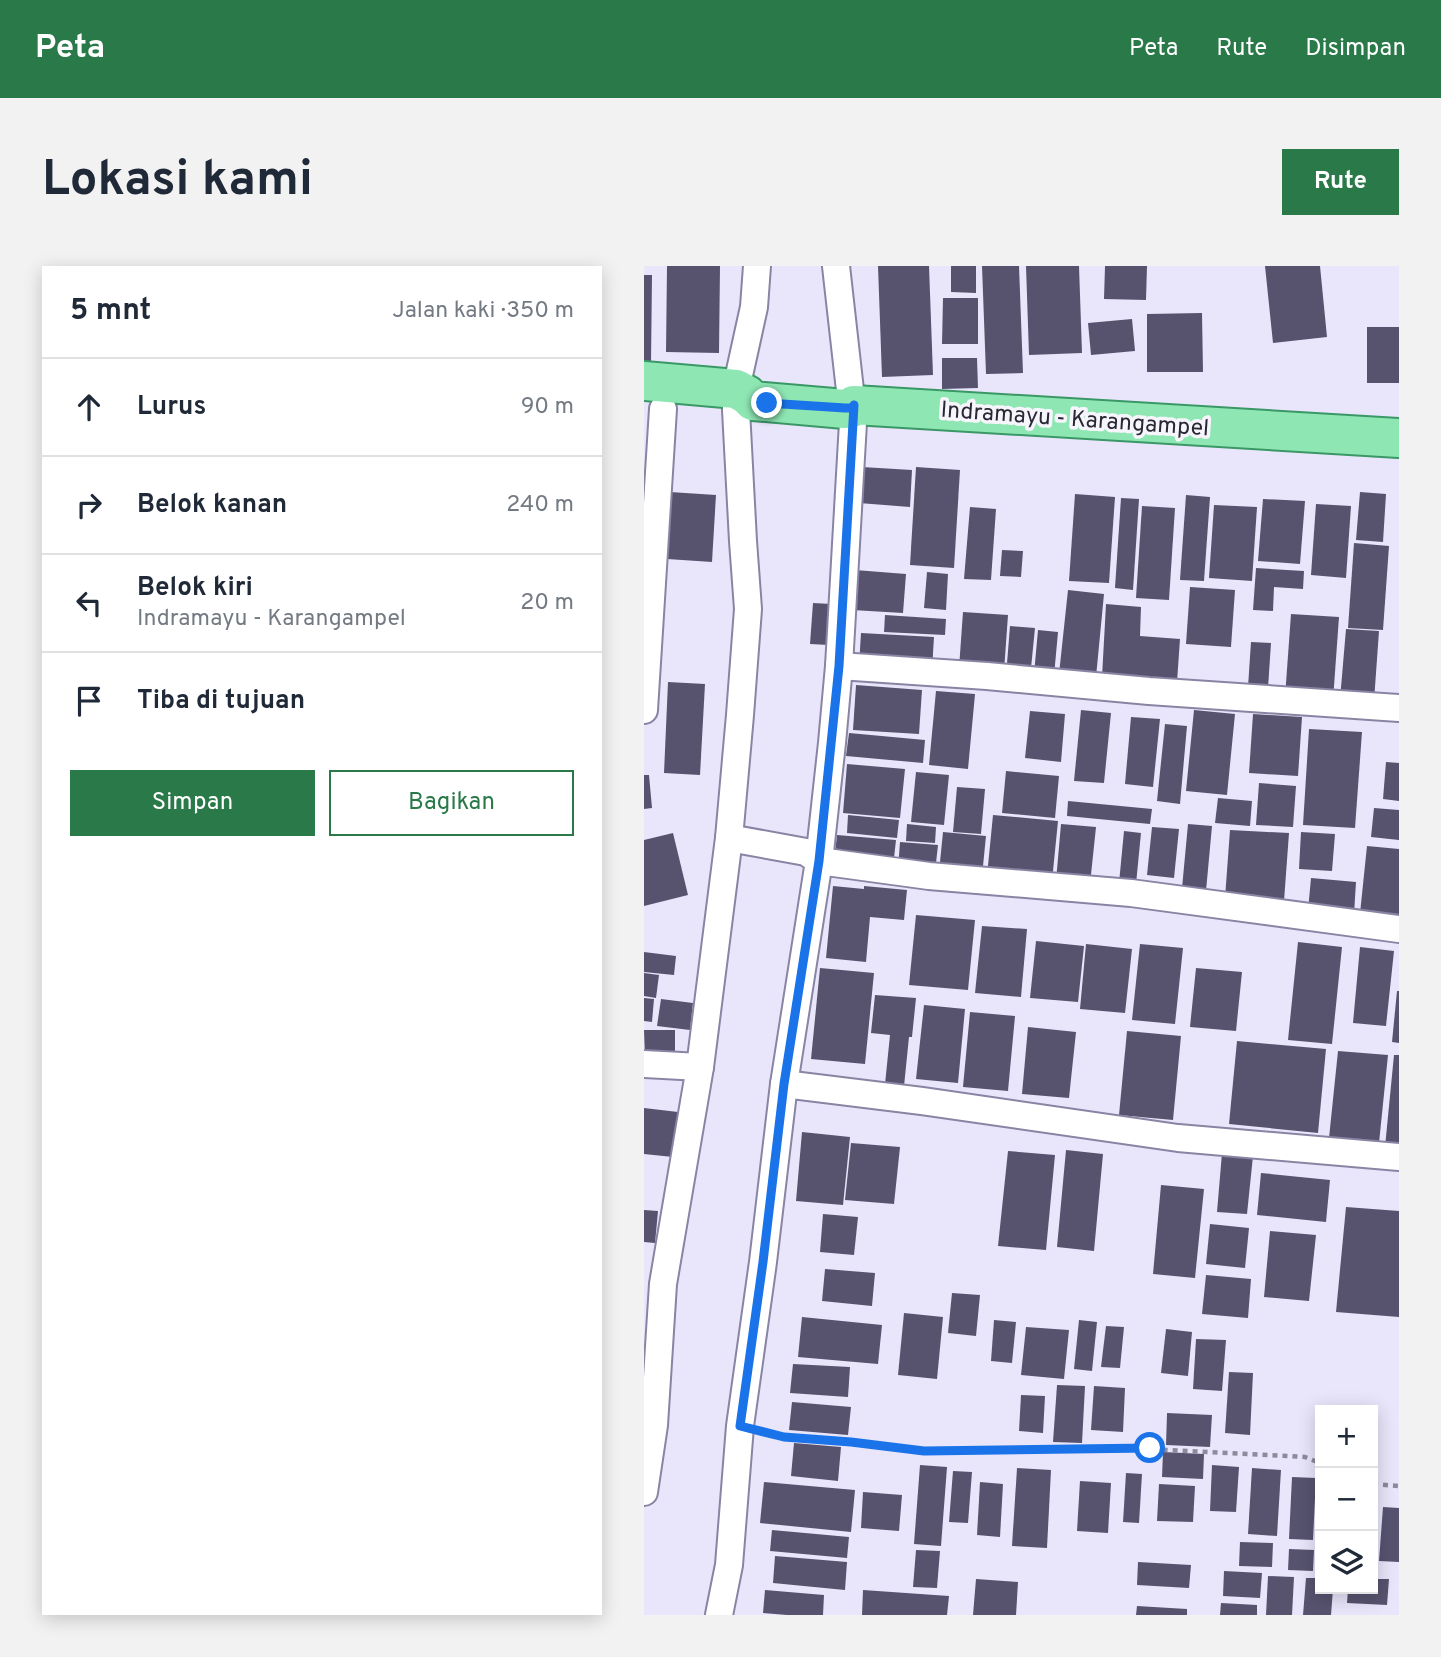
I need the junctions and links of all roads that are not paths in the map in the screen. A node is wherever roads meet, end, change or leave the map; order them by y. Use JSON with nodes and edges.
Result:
{"nodes":[{"id":1,"x":757,"y":266,"type":"edge"},
{"id":2,"x":836,"y":266,"type":"edge"},
{"id":3,"x":650,"y":399,"type":"edge"},
{"id":4,"x":748,"y":401,"type":"junction"},
{"id":5,"x":850,"y":407,"type":"junction"},
{"id":6,"x":1399,"y":438,"type":"edge"},
{"id":7,"x":839,"y":666,"type":"junction"},
{"id":8,"x":1399,"y":708,"type":"edge"},
{"id":9,"x":644,"y":710,"type":"edge"},
{"id":10,"x":736,"y":840,"type":"junction"},
{"id":11,"x":813,"y":857,"type":"junction"},
{"id":12,"x":1399,"y":929,"type":"edge"},
{"id":13,"x":644,"y":1063,"type":"edge"},
{"id":14,"x":700,"y":1067,"type":"junction"},
{"id":15,"x":784,"y":1084,"type":"junction"},
{"id":16,"x":1399,"y":1157,"type":"edge"},
{"id":17,"x":649,"y":1425,"type":"edge"},
{"id":18,"x":644,"y":1492,"type":"edge"},
{"id":19,"x":719,"y":1615,"type":"edge"}],
"edges":[{"from":1,"to":4,"type":"street"},
{"from":2,"to":5,"type":"street"},
{"from":3,"to":4,"type":"main road","name":"Indramayu - Karangampel"},
{"from":3,"to":9,"type":"street"},
{"from":4,"to":5,"type":"main road","name":"Indramayu - Karangampel"},
{"from":4,"to":10,"type":"street"},
{"from":5,"to":6,"type":"main road","name":"Indramayu - Karangampel"},
{"from":5,"to":7,"type":"street"},
{"from":7,"to":8,"type":"street"},
{"from":7,"to":11,"type":"street"},
{"from":10,"to":11,"type":"street"},
{"from":10,"to":14,"type":"street"},
{"from":11,"to":12,"type":"street"},
{"from":11,"to":15,"type":"street"},
{"from":13,"to":14,"type":"street"},
{"from":14,"to":17,"type":"street"},
{"from":15,"to":16,"type":"street"},
{"from":15,"to":19,"type":"street"},
{"from":17,"to":18,"type":"street"}]}
